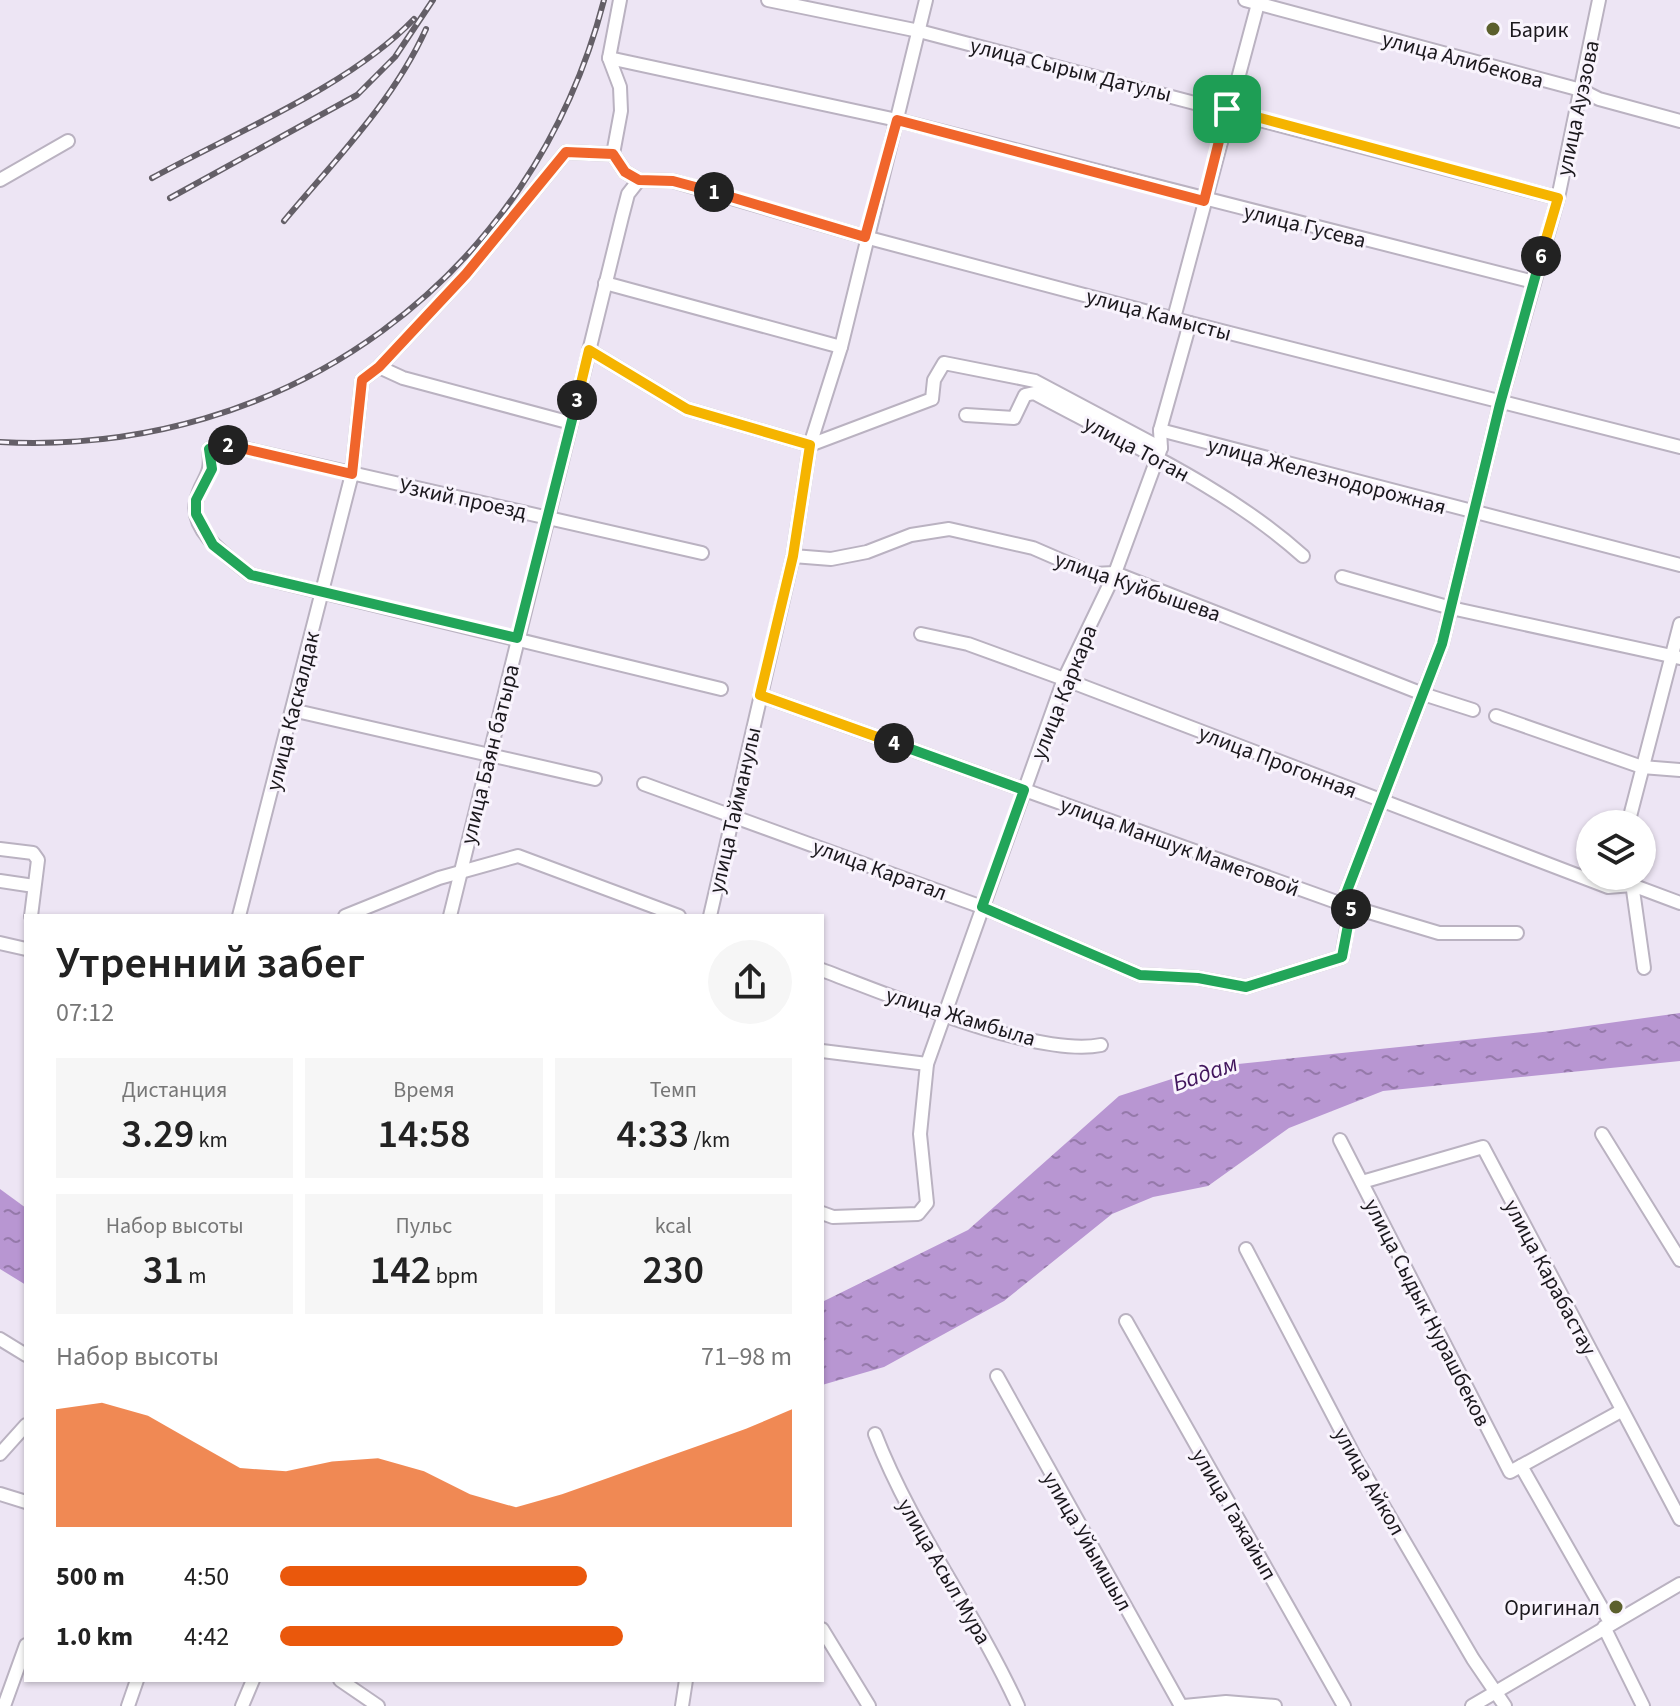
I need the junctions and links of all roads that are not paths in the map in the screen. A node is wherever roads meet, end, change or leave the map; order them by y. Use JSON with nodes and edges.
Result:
{"nodes":[{"id":1,"x":620,"y":0,"type":"edge"},
{"id":2,"x":768,"y":0,"type":"edge"},
{"id":3,"x":926,"y":0,"type":"edge"},
{"id":4,"x":1599,"y":0,"type":"edge"},
{"id":5,"x":1254,"y":1,"type":"edge"},
{"id":6,"x":919,"y":31,"type":"junction"},
{"id":7,"x":609,"y":58,"type":"junction"},
{"id":8,"x":1581,"y":90,"type":"junction"},
{"id":9,"x":1227,"y":109,"type":"junction"},
{"id":10,"x":897,"y":120,"type":"junction"},
{"id":11,"x":1680,"y":121,"type":"edge"},
{"id":12,"x":68,"y":141,"type":"dead end"},
{"id":13,"x":613,"y":154,"type":"junction"},
{"id":14,"x":0,"y":180,"type":"edge"},
{"id":15,"x":639,"y":180,"type":"junction"},
{"id":16,"x":1558,"y":198,"type":"junction"},
{"id":17,"x":1204,"y":201,"type":"junction"},
{"id":18,"x":865,"y":237,"type":"junction"},
{"id":19,"x":1534,"y":282,"type":"junction"},
{"id":20,"x":605,"y":283,"type":"junction"},
{"id":21,"x":1174,"y":318,"type":"junction"},
{"id":22,"x":1190,"y":323,"type":"junction"},
{"id":23,"x":841,"y":347,"type":"junction"},
{"id":24,"x":589,"y":350,"type":"junction"},
{"id":25,"x":379,"y":367,"type":"junction"},
{"id":26,"x":1500,"y":404,"type":"junction"},
{"id":27,"x":966,"y":415,"type":"dead end"},
{"id":28,"x":571,"y":423,"type":"junction"},
{"id":29,"x":1160,"y":430,"type":"junction"},
{"id":30,"x":810,"y":445,"type":"junction"},
{"id":31,"x":1680,"y":447,"type":"edge"},
{"id":32,"x":1159,"y":454,"type":"junction"},
{"id":33,"x":352,"y":474,"type":"junction"},
{"id":34,"x":1474,"y":514,"type":"junction"},
{"id":35,"x":548,"y":516,"type":"junction"},
{"id":36,"x":702,"y":553,"type":"dead end"},
{"id":37,"x":793,"y":556,"type":"junction"},
{"id":38,"x":1303,"y":556,"type":"dead end"},
{"id":39,"x":1680,"y":565,"type":"edge"},
{"id":40,"x":1115,"y":573,"type":"junction"},
{"id":41,"x":1342,"y":577,"type":"dead end"},
{"id":42,"x":322,"y":592,"type":"junction"},
{"id":43,"x":1451,"y":608,"type":"junction"},
{"id":44,"x":1680,"y":624,"type":"edge"},
{"id":45,"x":921,"y":634,"type":"dead end"},
{"id":46,"x":517,"y":638,"type":"junction"},
{"id":47,"x":1676,"y":658,"type":"edge"},
{"id":48,"x":1064,"y":679,"type":"junction"},
{"id":49,"x":721,"y":689,"type":"dead end"},
{"id":50,"x":1423,"y":694,"type":"junction"},
{"id":51,"x":760,"y":695,"type":"junction"},
{"id":52,"x":292,"y":710,"type":"junction"},
{"id":53,"x":1473,"y":710,"type":"dead end"},
{"id":54,"x":1496,"y":716,"type":"dead end"},
{"id":55,"x":489,"y":755,"type":"junction"},
{"id":56,"x":1642,"y":767,"type":"junction"},
{"id":57,"x":1680,"y":770,"type":"edge"},
{"id":58,"x":595,"y":779,"type":"dead end"},
{"id":59,"x":644,"y":784,"type":"dead end"},
{"id":60,"x":1024,"y":790,"type":"junction"},
{"id":61,"x":1380,"y":800,"type":"junction"},
{"id":62,"x":1631,"y":810,"type":"edge"},
{"id":63,"x":733,"y":814,"type":"junction"},
{"id":64,"x":0,"y":849,"type":"edge"},
{"id":65,"x":459,"y":873,"type":"junction"},
{"id":66,"x":1576,"y":875,"type":"edge"},
{"id":67,"x":0,"y":881,"type":"edge"},
{"id":68,"x":34,"y":886,"type":"junction"},
{"id":69,"x":1633,"y":890,"type":"edge"},
{"id":70,"x":1653,"y":890,"type":"edge"},
{"id":71,"x":1680,"y":903,"type":"edge"},
{"id":72,"x":1346,"y":905,"type":"junction"},
{"id":73,"x":982,"y":907,"type":"junction"},
{"id":74,"x":31,"y":914,"type":"edge"},
{"id":75,"x":240,"y":914,"type":"edge"},
{"id":76,"x":350,"y":914,"type":"edge"},
{"id":77,"x":450,"y":914,"type":"edge"},
{"id":78,"x":674,"y":914,"type":"edge"},
{"id":79,"x":710,"y":914,"type":"edge"},
{"id":80,"x":1517,"y":933,"type":"dead end"},
{"id":81,"x":0,"y":943,"type":"edge"},
{"id":82,"x":24,"y":949,"type":"edge"},
{"id":83,"x":1644,"y":968,"type":"dead end"},
{"id":84,"x":824,"y":971,"type":"edge"},
{"id":85,"x":942,"y":1015,"type":"junction"},
{"id":86,"x":1101,"y":1045,"type":"dead end"},
{"id":87,"x":824,"y":1051,"type":"edge"},
{"id":88,"x":927,"y":1064,"type":"junction"},
{"id":89,"x":1602,"y":1134,"type":"dead end"},
{"id":90,"x":1340,"y":1140,"type":"dead end"},
{"id":91,"x":1362,"y":1182,"type":"junction"},
{"id":92,"x":824,"y":1214,"type":"edge"},
{"id":93,"x":1246,"y":1249,"type":"dead end"},
{"id":94,"x":1680,"y":1260,"type":"edge"},
{"id":95,"x":1126,"y":1321,"type":"dead end"},
{"id":96,"x":0,"y":1339,"type":"edge"},
{"id":97,"x":24,"y":1354,"type":"edge"},
{"id":98,"x":997,"y":1376,"type":"dead end"},
{"id":99,"x":1621,"y":1411,"type":"junction"},
{"id":100,"x":24,"y":1427,"type":"edge"},
{"id":101,"x":875,"y":1434,"type":"dead end"},
{"id":102,"x":0,"y":1454,"type":"edge"},
{"id":103,"x":1521,"y":1466,"type":"junction"},
{"id":104,"x":0,"y":1494,"type":"edge"},
{"id":105,"x":24,"y":1501,"type":"edge"},
{"id":106,"x":1680,"y":1519,"type":"edge"},
{"id":107,"x":1680,"y":1584,"type":"edge"},
{"id":108,"x":1608,"y":1626,"type":"junction"},
{"id":109,"x":824,"y":1632,"type":"edge"},
{"id":110,"x":24,"y":1651,"type":"edge"},
{"id":111,"x":136,"y":1682,"type":"edge"},
{"id":112,"x":252,"y":1682,"type":"edge"},
{"id":113,"x":343,"y":1682,"type":"edge"},
{"id":114,"x":686,"y":1682,"type":"edge"},
{"id":115,"x":1498,"y":1691,"type":"junction"},
{"id":116,"x":4,"y":1706,"type":"edge"},
{"id":117,"x":128,"y":1706,"type":"edge"},
{"id":118,"x":242,"y":1706,"type":"edge"},
{"id":119,"x":378,"y":1706,"type":"edge"},
{"id":120,"x":682,"y":1706,"type":"edge"},
{"id":121,"x":869,"y":1706,"type":"edge"},
{"id":122,"x":1018,"y":1706,"type":"edge"},
{"id":123,"x":1182,"y":1706,"type":"edge"},
{"id":124,"x":1275,"y":1706,"type":"edge"},
{"id":125,"x":1344,"y":1706,"type":"edge"},
{"id":126,"x":1472,"y":1706,"type":"edge"},
{"id":127,"x":1505,"y":1706,"type":"edge"},
{"id":128,"x":1643,"y":1706,"type":"edge"}],
"edges":[{"from":1,"to":7,"type":"street"},
{"from":2,"to":6,"type":"street","name":"улица Сырым Датулы"},
{"from":3,"to":6,"type":"street","name":"улица Тайманулы"},
{"from":4,"to":8,"type":"street","name":"улица Ауэзова"},
{"from":5,"to":8,"type":"street","name":"улица Алибекова"},
{"from":5,"to":9,"type":"street"},
{"from":6,"to":9,"type":"street","name":"улица Сырым Датулы"},
{"from":6,"to":10,"type":"street","name":"улица Тайманулы"},
{"from":7,"to":10,"type":"street","name":"улица Гусева"},
{"from":7,"to":13,"type":"street"},
{"from":8,"to":11,"type":"street","name":"улица Алибекова"},
{"from":8,"to":16,"type":"street","name":"улица Ауэзова"},
{"from":9,"to":16,"type":"street","name":"улица Сырым Датулы"},
{"from":9,"to":17,"type":"street"},
{"from":10,"to":17,"type":"street","name":"улица Гусева"},
{"from":10,"to":18,"type":"street","name":"улица Тайманулы"},
{"from":12,"to":14,"type":"street"},
{"from":13,"to":15,"type":"street"},
{"from":13,"to":25,"type":"street","name":"улица Каскалдак"},
{"from":15,"to":18,"type":"street","name":"улица Камысты"},
{"from":15,"to":20,"type":"street","name":"улица Баян батыра"},
{"from":16,"to":19,"type":"street","name":"улица Ауэзова"},
{"from":17,"to":19,"type":"street","name":"улица Гусева"},
{"from":17,"to":21,"type":"street"},
{"from":18,"to":21,"type":"street","name":"улица Камысты"},
{"from":18,"to":23,"type":"street","name":"улица Тайманулы"},
{"from":19,"to":26,"type":"street","name":"улица Ауэзова"},
{"from":20,"to":23,"type":"street"},
{"from":20,"to":24,"type":"street","name":"улица Баян батыра"},
{"from":21,"to":22,"type":"street","name":"улица Камысты"},
{"from":22,"to":26,"type":"street","name":"улица Камысты"},
{"from":22,"to":29,"type":"street","name":"улица Каркара"},
{"from":23,"to":30,"type":"street","name":"улица Тайманулы"},
{"from":24,"to":28,"type":"street","name":"улица Баян батыра"},
{"from":24,"to":30,"type":"street"},
{"from":25,"to":28,"type":"street"},
{"from":25,"to":33,"type":"street","name":"улица Каскалдак"},
{"from":26,"to":31,"type":"street","name":"улица Камысты"},
{"from":26,"to":34,"type":"street","name":"улица Ауэзова"},
{"from":27,"to":32,"type":"street","name":"улица Тоган"},
{"from":28,"to":35,"type":"street","name":"улица Баян батыра"},
{"from":29,"to":32,"type":"street","name":"улица Каркара"},
{"from":29,"to":34,"type":"street","name":"улица Железнодорожная"},
{"from":30,"to":32,"type":"street"},
{"from":30,"to":37,"type":"street","name":"улица Тайманулы"},
{"from":32,"to":38,"type":"street","name":"улица Тоган"},
{"from":32,"to":40,"type":"street","name":"улица Каркара"},
{"from":33,"to":35,"type":"street","name":"Узкий проезд"},
{"from":33,"to":42,"type":"street","name":"улица Каскалдак"},
{"from":33,"to":42,"type":"street","name":"Узкий проезд"},
{"from":34,"to":39,"type":"street","name":"улица Железнодорожная"},
{"from":34,"to":43,"type":"street","name":"улица Ауэзова"},
{"from":35,"to":36,"type":"street","name":"Узкий проезд"},
{"from":35,"to":46,"type":"street","name":"улица Баян батыра"},
{"from":37,"to":40,"type":"street","name":"улица Куйбышева"},
{"from":37,"to":51,"type":"street","name":"улица Тайманулы"},
{"from":40,"to":48,"type":"street","name":"улица Каркара"},
{"from":40,"to":50,"type":"street","name":"улица Куйбышева"},
{"from":41,"to":43,"type":"street"},
{"from":42,"to":46,"type":"street"},
{"from":42,"to":52,"type":"street","name":"улица Каскалдак"},
{"from":43,"to":47,"type":"street"},
{"from":43,"to":50,"type":"street","name":"улица Ауэзова"},
{"from":44,"to":47,"type":"street"},
{"from":45,"to":48,"type":"street","name":"улица Прогонная"},
{"from":46,"to":49,"type":"street"},
{"from":46,"to":55,"type":"street","name":"улица Баян батыра"},
{"from":47,"to":56,"type":"street"},
{"from":48,"to":60,"type":"street","name":"улица Каркара"},
{"from":48,"to":61,"type":"street","name":"улица Прогонная"},
{"from":50,"to":53,"type":"street","name":"улица Куйбышева"},
{"from":50,"to":61,"type":"street","name":"улица Ауэзова"},
{"from":51,"to":60,"type":"street","name":"улица Маншук Маметовой"},
{"from":51,"to":63,"type":"street","name":"улица Тайманулы"},
{"from":52,"to":55,"type":"street"},
{"from":52,"to":75,"type":"street","name":"улица Каскалдак"},
{"from":54,"to":56,"type":"street"},
{"from":55,"to":58,"type":"street"},
{"from":55,"to":65,"type":"street","name":"улица Баян батыра"},
{"from":56,"to":57,"type":"street"},
{"from":56,"to":62,"type":"street"},
{"from":59,"to":63,"type":"street","name":"улица Каратал"},
{"from":60,"to":72,"type":"street","name":"улица Маншук Маметовой"},
{"from":60,"to":73,"type":"street","name":"улица Каркара"},
{"from":61,"to":66,"type":"street","name":"улица Прогонная"},
{"from":61,"to":72,"type":"street","name":"улица Ауэзова"},
{"from":63,"to":73,"type":"street","name":"улица Каратал"},
{"from":63,"to":79,"type":"street","name":"улица Тайманулы"},
{"from":64,"to":68,"type":"street"},
{"from":65,"to":76,"type":"street"},
{"from":65,"to":77,"type":"street","name":"улица Баян батыра"},
{"from":65,"to":78,"type":"street"},
{"from":67,"to":68,"type":"street"},
{"from":68,"to":74,"type":"street"},
{"from":69,"to":83,"type":"street"},
{"from":70,"to":71,"type":"street","name":"улица Прогонная"},
{"from":72,"to":73,"type":"street","name":"улица Каратал"},
{"from":72,"to":80,"type":"street","name":"улица Маншук Маметовой"},
{"from":73,"to":85,"type":"street","name":"улица Каркара"},
{"from":81,"to":82,"type":"street"},
{"from":84,"to":85,"type":"street","name":"улица Жамбыла"},
{"from":85,"to":86,"type":"street","name":"улица Жамбыла"},
{"from":85,"to":88,"type":"street","name":"улица Каркара"},
{"from":87,"to":88,"type":"street"},
{"from":88,"to":92,"type":"street","name":"улица Каркара"},
{"from":89,"to":94,"type":"street"},
{"from":90,"to":91,"type":"street","name":"улица Сыдык Нурашбеков"},
{"from":91,"to":99,"type":"street","name":"улица Карабастау"},
{"from":91,"to":103,"type":"street","name":"улица Сыдык Нурашбеков"},
{"from":93,"to":115,"type":"street","name":"улица Айкол"},
{"from":95,"to":125,"type":"street","name":"улица Гажайып"},
{"from":96,"to":97,"type":"street"},
{"from":98,"to":123,"type":"street","name":"улица Уйымшыл"},
{"from":99,"to":103,"type":"street"},
{"from":99,"to":106,"type":"street","name":"улица Карабастау"},
{"from":100,"to":102,"type":"street"},
{"from":101,"to":122,"type":"street","name":"улица Асыл Мура"},
{"from":103,"to":108,"type":"street","name":"улица Сыдык Нурашбеков"},
{"from":104,"to":105,"type":"street"},
{"from":107,"to":108,"type":"street"},
{"from":108,"to":115,"type":"street"},
{"from":108,"to":128,"type":"street","name":"улица Сыдык Нурашбеков"},
{"from":109,"to":121,"type":"street"},
{"from":110,"to":116,"type":"street"},
{"from":111,"to":117,"type":"street"},
{"from":112,"to":118,"type":"street"},
{"from":113,"to":119,"type":"street"},
{"from":114,"to":120,"type":"street"},
{"from":115,"to":126,"type":"street"},
{"from":115,"to":127,"type":"street","name":"улица Айкол"},
{"from":123,"to":124,"type":"street"}]}
